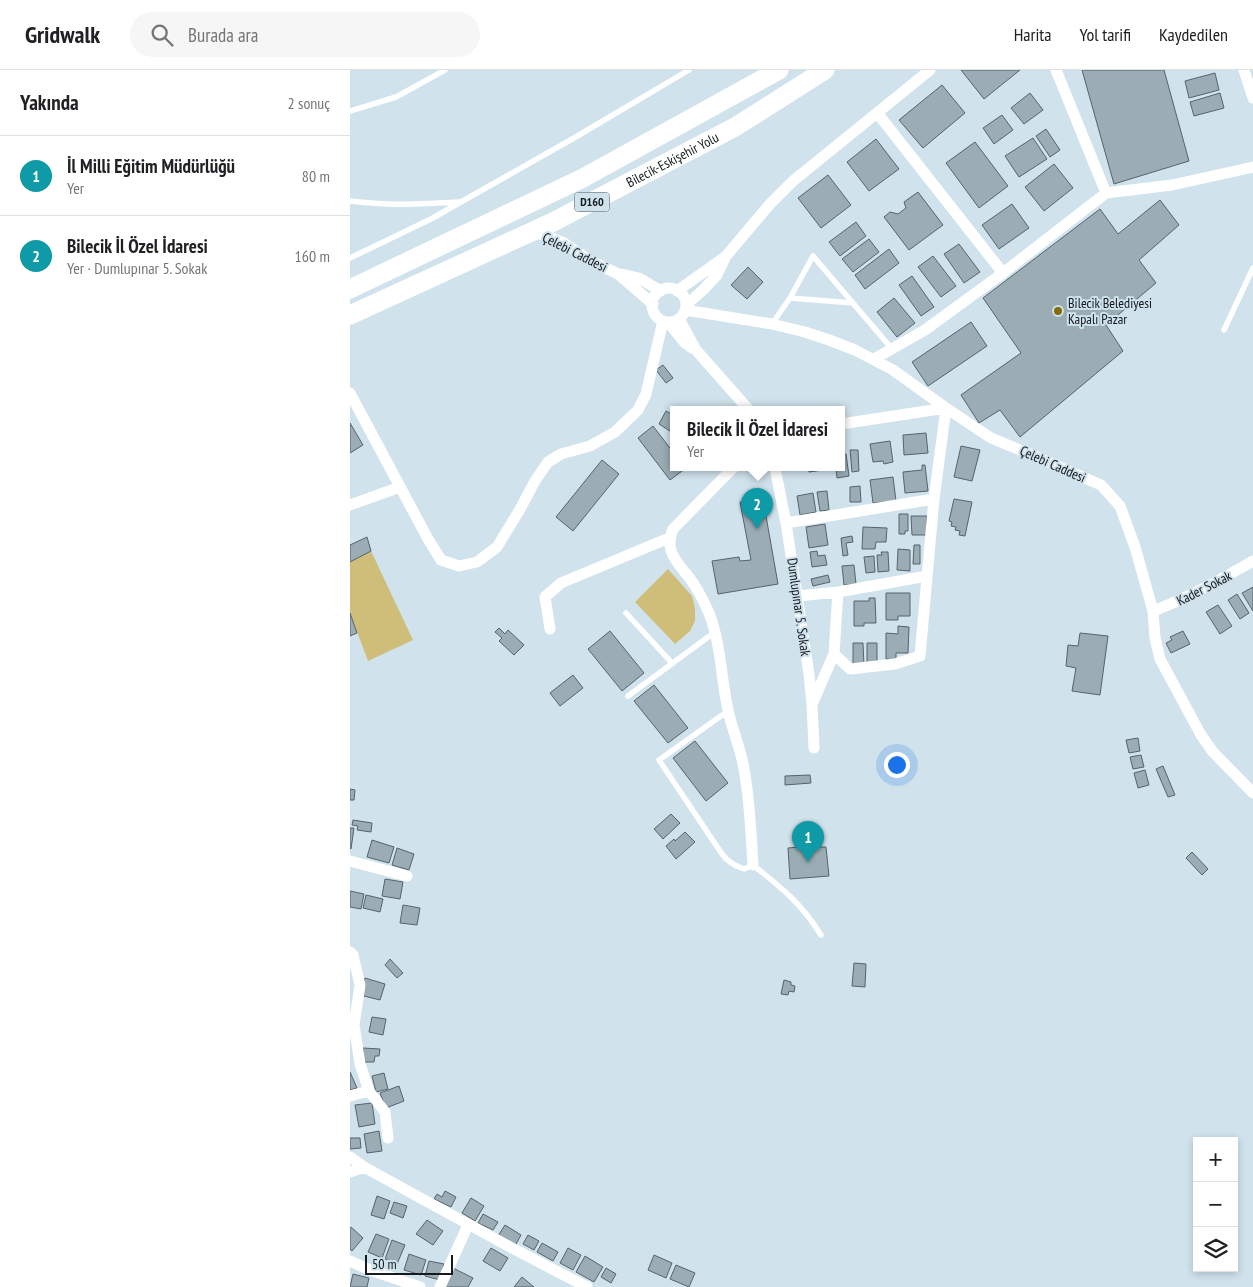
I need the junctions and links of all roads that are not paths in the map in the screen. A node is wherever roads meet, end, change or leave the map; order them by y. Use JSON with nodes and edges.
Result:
{"nodes":[{"id":1,"x":446,"y":70,"type":"edge"},
{"id":2,"x":689,"y":70,"type":"edge"},
{"id":3,"x":779,"y":70,"type":"edge"},
{"id":4,"x":825,"y":70,"type":"edge"},
{"id":5,"x":930,"y":70,"type":"edge"},
{"id":6,"x":1056,"y":70,"type":"edge"},
{"id":7,"x":1244,"y":70,"type":"edge"},
{"id":8,"x":1251,"y":84,"type":"edge"},
{"id":9,"x":1253,"y":98,"type":"edge"},
{"id":10,"x":350,"y":110,"type":"edge"},
{"id":11,"x":878,"y":114,"type":"junction"},
{"id":12,"x":1253,"y":167,"type":"edge"},
{"id":13,"x":1106,"y":193,"type":"junction"},
{"id":14,"x":350,"y":201,"type":"edge"},
{"id":15,"x":462,"y":202,"type":"junction"},
{"id":16,"x":533,"y":231,"type":"junction"},
{"id":17,"x":726,"y":256,"type":"junction"},
{"id":18,"x":350,"y":258,"type":"edge"},
{"id":19,"x":1253,"y":268,"type":"edge"},
{"id":20,"x":616,"y":273,"type":"junction"},
{"id":21,"x":1003,"y":273,"type":"junction"},
{"id":22,"x":350,"y":289,"type":"edge"},
{"id":23,"x":661,"y":291,"type":"junction"},
{"id":24,"x":677,"y":291,"type":"junction"},
{"id":25,"x":790,"y":298,"type":"junction"},
{"id":26,"x":853,"y":303,"type":"junction"},
{"id":27,"x":653,"y":304,"type":"junction"},
{"id":28,"x":350,"y":315,"type":"edge"},
{"id":29,"x":676,"y":315,"type":"junction"},
{"id":30,"x":772,"y":324,"type":"junction"},
{"id":31,"x":1224,"y":330,"type":"dead end"},
{"id":32,"x":892,"y":349,"type":"junction"},
{"id":33,"x":874,"y":359,"type":"junction"},
{"id":34,"x":350,"y":393,"type":"edge"},
{"id":35,"x":745,"y":406,"type":"edge"},
{"id":36,"x":946,"y":408,"type":"junction"},
{"id":37,"x":845,"y":423,"type":"edge"},
{"id":38,"x":730,"y":471,"type":"edge"},
{"id":39,"x":776,"y":471,"type":"edge"},
{"id":40,"x":400,"y":487,"type":"junction"},
{"id":41,"x":934,"y":499,"type":"junction"},
{"id":42,"x":350,"y":505,"type":"edge"},
{"id":43,"x":786,"y":523,"type":"junction"},
{"id":44,"x":669,"y":538,"type":"junction"},
{"id":45,"x":1253,"y":561,"type":"edge"},
{"id":46,"x":927,"y":576,"type":"junction"},
{"id":47,"x":838,"y":592,"type":"junction"},
{"id":48,"x":798,"y":596,"type":"junction"},
{"id":49,"x":1153,"y":611,"type":"junction"},
{"id":50,"x":626,"y":614,"type":"dead end"},
{"id":51,"x":550,"y":629,"type":"dead end"},
{"id":52,"x":715,"y":632,"type":"junction"},
{"id":53,"x":834,"y":654,"type":"junction"},
{"id":54,"x":672,"y":663,"type":"junction"},
{"id":55,"x":628,"y":696,"type":"dead end"},
{"id":56,"x":812,"y":704,"type":"junction"},
{"id":57,"x":728,"y":711,"type":"junction"},
{"id":58,"x":814,"y":748,"type":"dead end"},
{"id":59,"x":1253,"y":793,"type":"edge"},
{"id":60,"x":350,"y":861,"type":"edge"},
{"id":61,"x":753,"y":865,"type":"junction"},
{"id":62,"x":407,"y":876,"type":"dead end"},
{"id":63,"x":821,"y":935,"type":"dead end"},
{"id":64,"x":350,"y":952,"type":"edge"},
{"id":65,"x":353,"y":1010,"type":"edge"},
{"id":66,"x":369,"y":1091,"type":"junction"},
{"id":67,"x":350,"y":1096,"type":"edge"},
{"id":68,"x":388,"y":1138,"type":"dead end"},
{"id":69,"x":350,"y":1157,"type":"edge"},
{"id":70,"x":364,"y":1167,"type":"junction"},
{"id":71,"x":350,"y":1172,"type":"edge"},
{"id":72,"x":468,"y":1225,"type":"junction"},
{"id":73,"x":350,"y":1260,"type":"edge"},
{"id":74,"x":420,"y":1287,"type":"edge"},
{"id":75,"x":440,"y":1287,"type":"edge"},
{"id":76,"x":587,"y":1287,"type":"edge"}],
"edges":[{"from":1,"to":10,"type":"lane"},
{"from":2,"to":15,"type":"lane"},
{"from":3,"to":22,"type":"main road","name":"Bilecik-Eskişehir Yolu","number":"D160"},
{"from":4,"to":16,"type":"main road","name":"Bilecik-Eskişehir Yolu","number":"D160"},
{"from":5,"to":11,"type":"street"},
{"from":6,"to":13,"type":"street"},
{"from":7,"to":8,"type":"street"},
{"from":8,"to":9,"type":"street"},
{"from":11,"to":17,"type":"street"},
{"from":11,"to":21,"type":"street"},
{"from":12,"to":13,"type":"street"},
{"from":13,"to":21,"type":"street"},
{"from":14,"to":15,"type":"lane"},
{"from":15,"to":18,"type":"lane"},
{"from":16,"to":20,"type":"street","name":"Çelebi Caddesi"},
{"from":16,"to":28,"type":"main road","name":"Bilecik-Eskişehir Yolu","number":"D160"},
{"from":17,"to":24,"type":"street"},
{"from":17,"to":29,"type":"street"},
{"from":19,"to":31,"type":"lane"},
{"from":20,"to":23,"type":"street","name":"Çelebi Caddesi"},
{"from":20,"to":27,"type":"street","name":"Çelebi Caddesi"},
{"from":21,"to":32,"type":"street"},
{"from":23,"to":24,"type":"street"},
{"from":23,"to":27,"type":"street"},
{"from":24,"to":29,"type":"street"},
{"from":25,"to":26,"type":"lane"},
{"from":25,"to":26,"type":"lane"},
{"from":25,"to":30,"type":"lane"},
{"from":26,"to":32,"type":"lane"},
{"from":27,"to":29,"type":"street"},
{"from":29,"to":30,"type":"street","name":"Çelebi Caddesi"},
{"from":29,"to":35,"type":"street"},
{"from":29,"to":40,"type":"street"},
{"from":30,"to":33,"type":"street","name":"Çelebi Caddesi"},
{"from":32,"to":33,"type":"street"},
{"from":33,"to":36,"type":"street","name":"Çelebi Caddesi"},
{"from":34,"to":40,"type":"street"},
{"from":36,"to":37,"type":"street"},
{"from":36,"to":41,"type":"street"},
{"from":36,"to":49,"type":"street","name":"Çelebi Caddesi"},
{"from":38,"to":44,"type":"street"},
{"from":39,"to":43,"type":"street","name":"Dumlupınar 5. Sokak"},
{"from":40,"to":42,"type":"street"},
{"from":41,"to":43,"type":"street"},
{"from":41,"to":46,"type":"street"},
{"from":43,"to":48,"type":"street","name":"Dumlupınar 5. Sokak"},
{"from":44,"to":51,"type":"street"},
{"from":44,"to":52,"type":"street"},
{"from":45,"to":49,"type":"street","name":"Kader Sokak"},
{"from":46,"to":47,"type":"street"},
{"from":46,"to":53,"type":"street"},
{"from":47,"to":48,"type":"street"},
{"from":47,"to":53,"type":"street"},
{"from":48,"to":56,"type":"street","name":"Dumlupınar 5. Sokak"},
{"from":49,"to":59,"type":"street","name":"Çelebi Caddesi"},
{"from":50,"to":54,"type":"lane"},
{"from":52,"to":54,"type":"lane"},
{"from":52,"to":57,"type":"street"},
{"from":53,"to":56,"type":"street"},
{"from":54,"to":55,"type":"lane"},
{"from":56,"to":58,"type":"street","name":"Dumlupınar 5. Sokak"},
{"from":57,"to":61,"type":"street"},
{"from":57,"to":61,"type":"lane"},
{"from":60,"to":62,"type":"street"},
{"from":61,"to":63,"type":"lane"},
{"from":64,"to":65,"type":"street"},
{"from":65,"to":66,"type":"street"},
{"from":66,"to":67,"type":"street"},
{"from":66,"to":68,"type":"street"},
{"from":69,"to":70,"type":"street"},
{"from":70,"to":71,"type":"street"},
{"from":70,"to":72,"type":"street"},
{"from":72,"to":75,"type":"street"},
{"from":72,"to":76,"type":"street"},
{"from":73,"to":74,"type":"street"}]}
